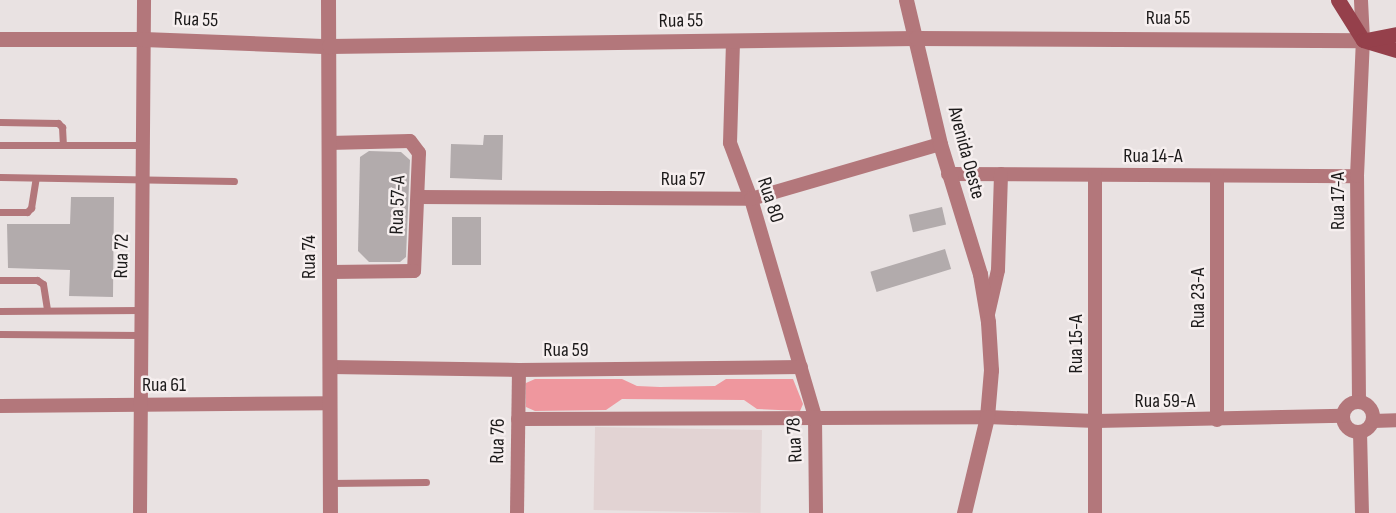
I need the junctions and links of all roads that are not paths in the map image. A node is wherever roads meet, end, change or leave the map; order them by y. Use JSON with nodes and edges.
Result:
{"nodes":[{"id":1,"x":144,"y":0,"type":"edge"},
{"id":2,"x":328,"y":0,"type":"edge"},
{"id":3,"x":906,"y":0,"type":"edge"},
{"id":4,"x":1338,"y":0,"type":"edge"},
{"id":5,"x":1361,"y":0,"type":"edge"},
{"id":6,"x":1396,"y":34,"type":"edge"},
{"id":7,"x":916,"y":38,"type":"junction"},
{"id":8,"x":0,"y":39,"type":"edge"},
{"id":9,"x":143,"y":39,"type":"junction"},
{"id":10,"x":1363,"y":40,"type":"junction"},
{"id":11,"x":732,"y":42,"type":"junction"},
{"id":12,"x":328,"y":46,"type":"junction"},
{"id":13,"x":1396,"y":50,"type":"edge"},
{"id":14,"x":0,"y":122,"type":"edge"},
{"id":15,"x":329,"y":143,"type":"junction"},
{"id":16,"x":940,"y":144,"type":"junction"},
{"id":17,"x":0,"y":145,"type":"edge"},
{"id":18,"x":63,"y":145,"type":"junction"},
{"id":19,"x":142,"y":145,"type":"junction"},
{"id":20,"x":948,"y":174,"type":"junction"},
{"id":21,"x":1001,"y":174,"type":"junction"},
{"id":22,"x":1095,"y":175,"type":"junction"},
{"id":23,"x":1217,"y":176,"type":"junction"},
{"id":24,"x":1357,"y":176,"type":"junction"},
{"id":25,"x":0,"y":177,"type":"edge"},
{"id":26,"x":36,"y":178,"type":"junction"},
{"id":27,"x":142,"y":181,"type":"junction"},
{"id":28,"x":234,"y":181,"type":"dead end"},
{"id":29,"x":418,"y":197,"type":"junction"},
{"id":30,"x":751,"y":199,"type":"junction"},
{"id":31,"x":0,"y":212,"type":"edge"},
{"id":32,"x":330,"y":272,"type":"junction"},
{"id":33,"x":0,"y":280,"type":"edge"},
{"id":34,"x":47,"y":309,"type":"junction"},
{"id":35,"x":141,"y":310,"type":"junction"},
{"id":36,"x":0,"y":311,"type":"edge"},
{"id":37,"x":987,"y":316,"type":"junction"},
{"id":38,"x":0,"y":334,"type":"edge"},
{"id":39,"x":141,"y":335,"type":"junction"},
{"id":40,"x":331,"y":366,"type":"junction"},
{"id":41,"x":801,"y":367,"type":"junction"},
{"id":42,"x":519,"y":370,"type":"junction"},
{"id":43,"x":1359,"y":401,"type":"junction"},
{"id":44,"x":329,"y":403,"type":"junction"},
{"id":45,"x":140,"y":405,"type":"junction"},
{"id":46,"x":0,"y":406,"type":"edge"},
{"id":47,"x":1343,"y":416,"type":"junction"},
{"id":48,"x":815,"y":417,"type":"junction"},
{"id":49,"x":987,"y":417,"type":"junction"},
{"id":50,"x":518,"y":418,"type":"junction"},
{"id":51,"x":1217,"y":420,"type":"junction"},
{"id":52,"x":1396,"y":420,"type":"edge"},
{"id":53,"x":1096,"y":421,"type":"junction"},
{"id":54,"x":1373,"y":421,"type":"junction"},
{"id":55,"x":1360,"y":432,"type":"junction"},
{"id":56,"x":426,"y":482,"type":"dead end"},
{"id":57,"x":330,"y":483,"type":"junction"},
{"id":58,"x":141,"y":513,"type":"edge"},
{"id":59,"x":330,"y":513,"type":"edge"},
{"id":60,"x":517,"y":513,"type":"edge"},
{"id":61,"x":816,"y":513,"type":"edge"},
{"id":62,"x":964,"y":513,"type":"edge"},
{"id":63,"x":1095,"y":513,"type":"edge"},
{"id":64,"x":1362,"y":513,"type":"edge"}],
"edges":[{"from":1,"to":9,"type":"street","name":"Rua 72"},
{"from":2,"to":12,"type":"street","name":"Rua 74"},
{"from":3,"to":7,"type":"street","name":"Avenida Oeste"},
{"from":4,"to":10,"type":"main road"},
{"from":5,"to":10,"type":"street","name":"Rua 17-A"},
{"from":6,"to":10,"type":"main road"},
{"from":7,"to":10,"type":"street","name":"Rua 55"},
{"from":7,"to":11,"type":"street","name":"Rua 55"},
{"from":7,"to":16,"type":"street","name":"Avenida Oeste"},
{"from":8,"to":9,"type":"street","name":"Rua 55"},
{"from":9,"to":12,"type":"street","name":"Rua 55"},
{"from":9,"to":19,"type":"street","name":"Rua 72"},
{"from":10,"to":13,"type":"main road"},
{"from":10,"to":24,"type":"street","name":"Rua 17-A"},
{"from":11,"to":12,"type":"street","name":"Rua 55"},
{"from":11,"to":30,"type":"street","name":"Rua 80"},
{"from":12,"to":15,"type":"street","name":"Rua 74"},
{"from":14,"to":18,"type":"lane"},
{"from":15,"to":29,"type":"street","name":"Rua 57-A"},
{"from":15,"to":32,"type":"street","name":"Rua 74"},
{"from":16,"to":20,"type":"street","name":"Avenida Oeste"},
{"from":16,"to":30,"type":"street","name":"Rua 57"},
{"from":17,"to":18,"type":"lane"},
{"from":18,"to":19,"type":"lane"},
{"from":19,"to":27,"type":"street","name":"Rua 72"},
{"from":20,"to":21,"type":"street","name":"Rua 14-A"},
{"from":20,"to":37,"type":"street","name":"Avenida Oeste"},
{"from":21,"to":22,"type":"street","name":"Rua 14-A"},
{"from":21,"to":37,"type":"street","name":"Avenida Oeste"},
{"from":22,"to":23,"type":"street","name":"Rua 14-A"},
{"from":22,"to":53,"type":"street","name":"Rua 15-A"},
{"from":23,"to":24,"type":"street","name":"Rua 14-A"},
{"from":23,"to":51,"type":"street","name":"Rua 23-A"},
{"from":24,"to":43,"type":"street","name":"Rua 17-A"},
{"from":25,"to":26,"type":"lane"},
{"from":26,"to":27,"type":"lane"},
{"from":26,"to":31,"type":"lane"},
{"from":27,"to":28,"type":"lane"},
{"from":27,"to":35,"type":"street","name":"Rua 72"},
{"from":29,"to":30,"type":"street","name":"Rua 57"},
{"from":29,"to":32,"type":"street","name":"Rua 57-A"},
{"from":30,"to":41,"type":"street","name":"Rua 80"},
{"from":32,"to":40,"type":"street","name":"Rua 74"},
{"from":33,"to":34,"type":"lane"},
{"from":34,"to":35,"type":"lane"},
{"from":34,"to":36,"type":"lane"},
{"from":35,"to":39,"type":"street","name":"Rua 72"},
{"from":37,"to":49,"type":"street","name":"Avenida Oeste"},
{"from":38,"to":39,"type":"lane"},
{"from":39,"to":45,"type":"street","name":"Rua 72"},
{"from":40,"to":42,"type":"street","name":"Rua 59"},
{"from":40,"to":44,"type":"street","name":"Rua 74"},
{"from":41,"to":42,"type":"street","name":"Rua 59"},
{"from":41,"to":48,"type":"street","name":"Rua 78"},
{"from":42,"to":50,"type":"street","name":"Rua 76"},
{"from":43,"to":47,"type":"street"},
{"from":43,"to":54,"type":"street"},
{"from":44,"to":45,"type":"street","name":"Rua 61"},
{"from":44,"to":57,"type":"street","name":"Rua 74"},
{"from":45,"to":46,"type":"street","name":"Rua 61"},
{"from":45,"to":58,"type":"street","name":"Rua 72"},
{"from":47,"to":51,"type":"street","name":"Rua 59-A"},
{"from":47,"to":55,"type":"street"},
{"from":48,"to":49,"type":"street"},
{"from":48,"to":50,"type":"street"},
{"from":48,"to":61,"type":"street","name":"Rua 78"},
{"from":49,"to":53,"type":"street","name":"Rua 59-A"},
{"from":49,"to":62,"type":"street","name":"Avenida Oeste"},
{"from":50,"to":60,"type":"street","name":"Rua 76"},
{"from":51,"to":53,"type":"street","name":"Rua 59-A"},
{"from":52,"to":54,"type":"street"},
{"from":53,"to":63,"type":"street","name":"Rua 15-A"},
{"from":54,"to":55,"type":"street"},
{"from":55,"to":64,"type":"street"},
{"from":56,"to":57,"type":"lane"},
{"from":57,"to":59,"type":"street","name":"Rua 74"}]}
